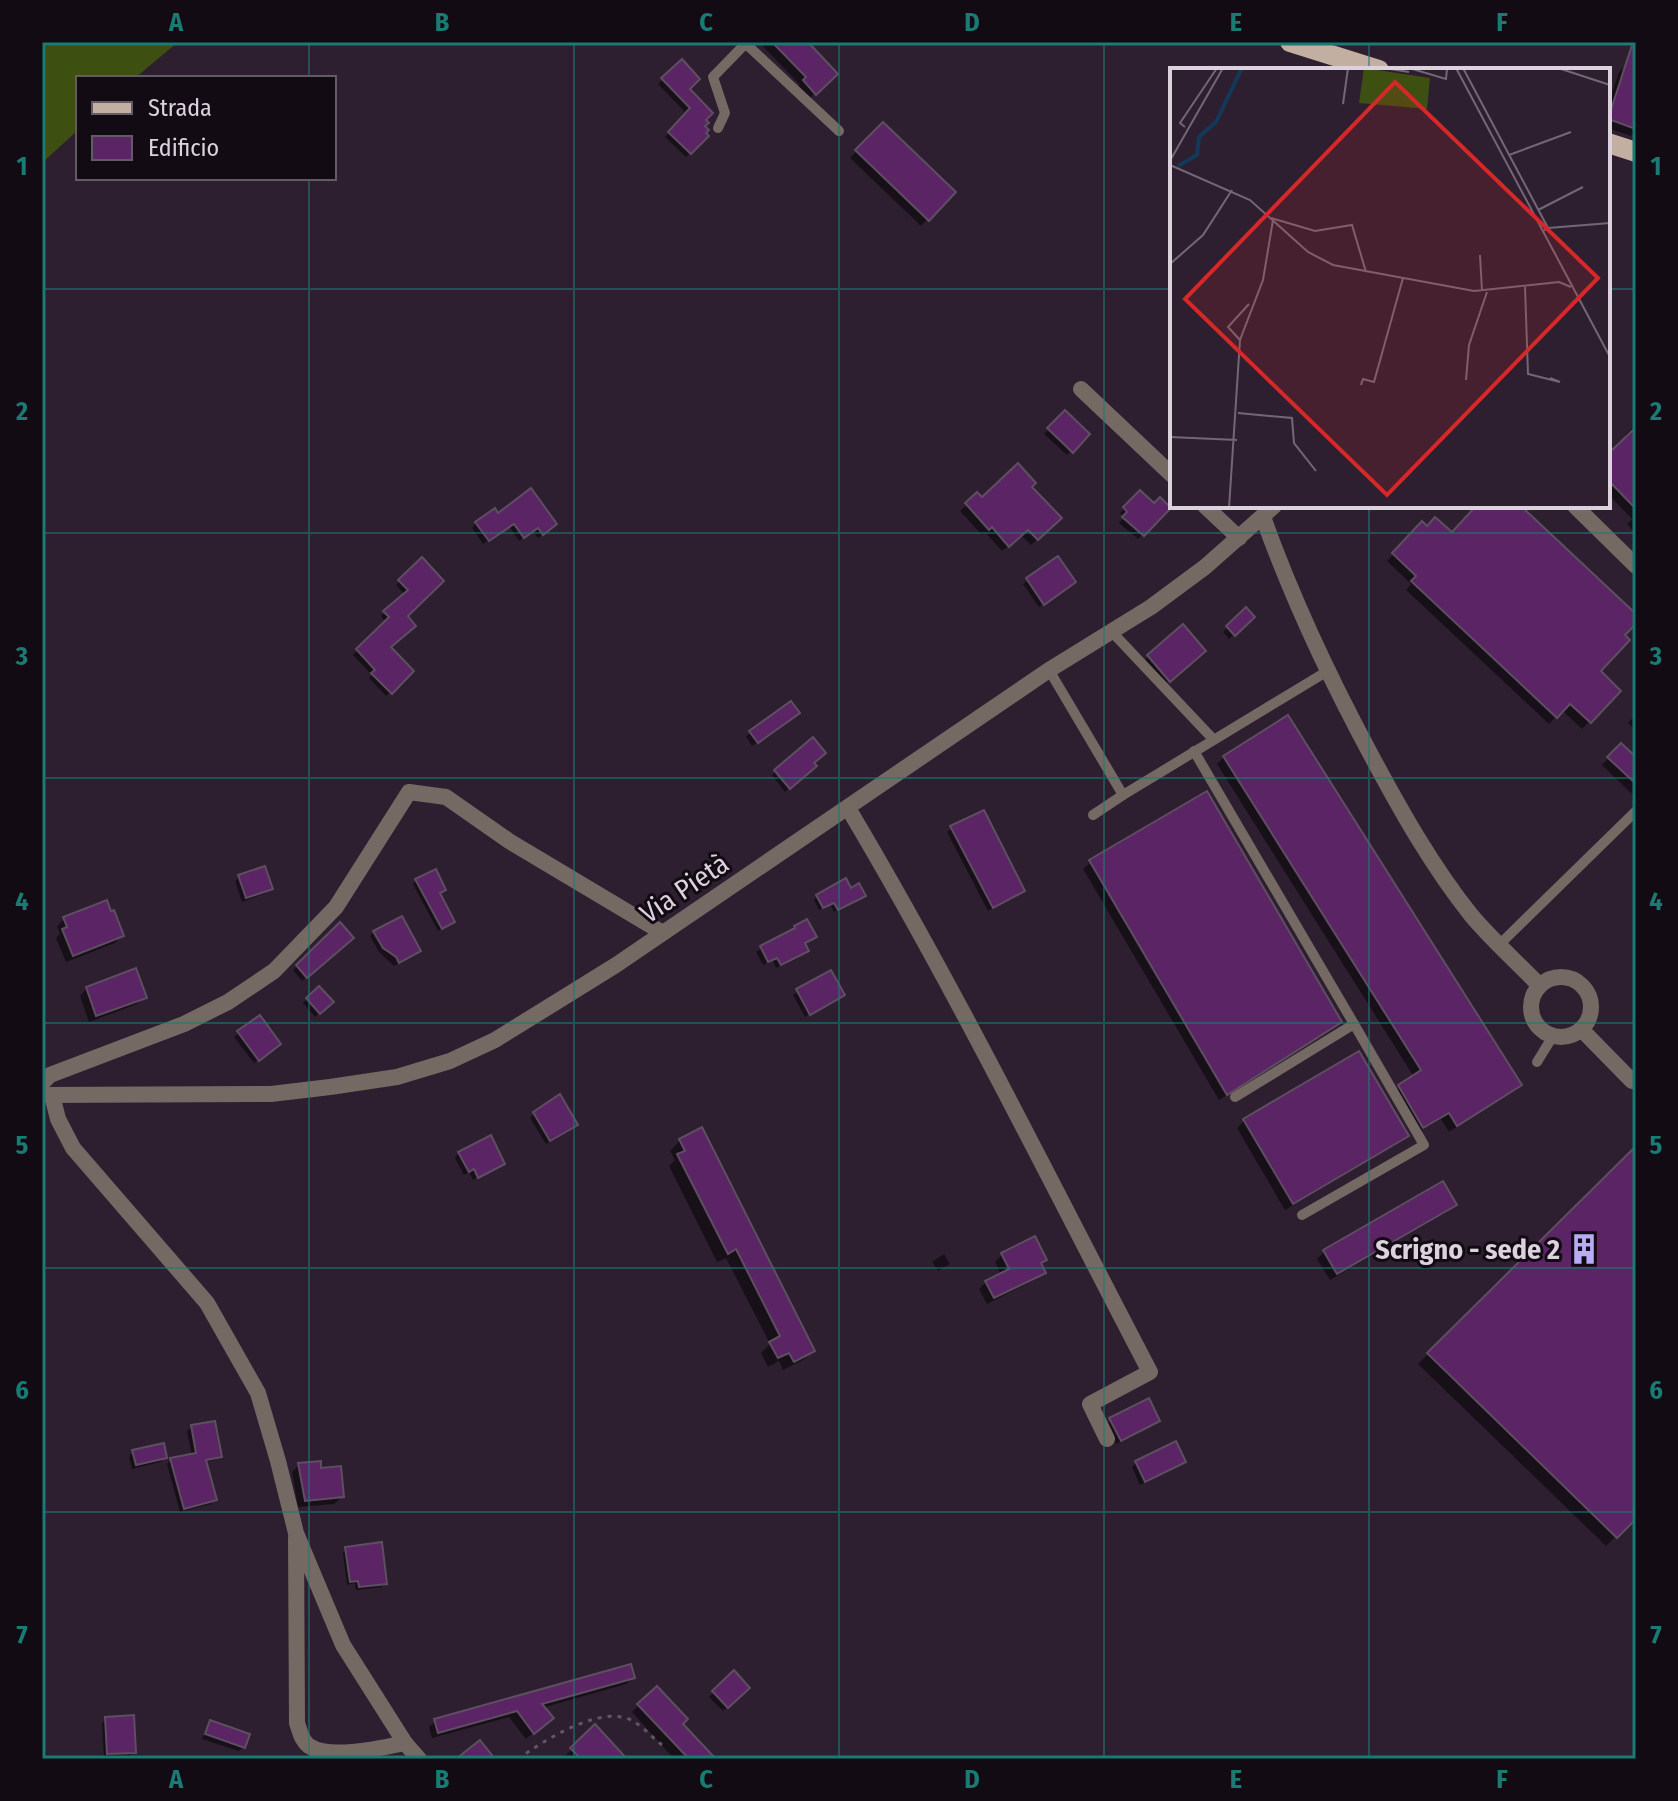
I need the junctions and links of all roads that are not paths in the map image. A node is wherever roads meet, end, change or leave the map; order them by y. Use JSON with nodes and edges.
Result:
{"nodes":[{"id":1,"x":745,"y":42,"type":"edge"},
{"id":2,"x":1290,"y":42,"type":"edge"},
{"id":3,"x":1373,"y":68,"type":"edge"},
{"id":4,"x":718,"y":128,"type":"dead end"},
{"id":5,"x":839,"y":131,"type":"dead end"},
{"id":6,"x":1610,"y":145,"type":"edge"},
{"id":7,"x":1636,"y":152,"type":"edge"},
{"id":8,"x":1081,"y":389,"type":"dead end"},
{"id":9,"x":1170,"y":473,"type":"edge"},
{"id":10,"x":1207,"y":508,"type":"edge"},
{"id":11,"x":1577,"y":508,"type":"edge"},
{"id":12,"x":1268,"y":511,"type":"edge"},
{"id":13,"x":1239,"y":538,"type":"junction"},
{"id":14,"x":1636,"y":566,"type":"edge"},
{"id":15,"x":1112,"y":632,"type":"junction"},
{"id":16,"x":1049,"y":670,"type":"junction"},
{"id":17,"x":1326,"y":672,"type":"junction"},
{"id":18,"x":1213,"y":739,"type":"junction"},
{"id":19,"x":1194,"y":751,"type":"junction"},
{"id":20,"x":1123,"y":795,"type":"junction"},
{"id":21,"x":848,"y":808,"type":"junction"},
{"id":22,"x":1636,"y":811,"type":"edge"},
{"id":23,"x":1093,"y":815,"type":"dead end"},
{"id":24,"x":663,"y":933,"type":"junction"},
{"id":25,"x":1500,"y":944,"type":"junction"},
{"id":26,"x":1539,"y":985,"type":"junction"},
{"id":27,"x":1354,"y":1024,"type":"junction"},
{"id":28,"x":1581,"y":1029,"type":"junction"},
{"id":29,"x":1553,"y":1036,"type":"junction"},
{"id":30,"x":1537,"y":1062,"type":"dead end"},
{"id":31,"x":1632,"y":1081,"type":"dead end"},
{"id":32,"x":45,"y":1091,"type":"edge"},
{"id":33,"x":1235,"y":1097,"type":"dead end"},
{"id":34,"x":1302,"y":1215,"type":"dead end"},
{"id":35,"x":1107,"y":1439,"type":"dead end"},
{"id":36,"x":296,"y":1533,"type":"junction"},
{"id":37,"x":405,"y":1743,"type":"junction"},
{"id":38,"x":419,"y":1759,"type":"edge"}],
"edges":[{"from":1,"to":4,"type":"lane"},
{"from":1,"to":5,"type":"lane"},
{"from":2,"to":3,"type":"main road"},
{"from":6,"to":7,"type":"main road"},
{"from":8,"to":9,"type":"street"},
{"from":10,"to":13,"type":"street"},
{"from":11,"to":14,"type":"street"},
{"from":12,"to":13,"type":"street","name":"Via Pietà"},
{"from":12,"to":17,"type":"street"},
{"from":13,"to":15,"type":"street","name":"Via Pietà"},
{"from":15,"to":16,"type":"street","name":"Via Pietà"},
{"from":15,"to":18,"type":"lane"},
{"from":16,"to":20,"type":"lane"},
{"from":16,"to":21,"type":"street","name":"Via Pietà"},
{"from":17,"to":18,"type":"lane"},
{"from":17,"to":25,"type":"street"},
{"from":18,"to":19,"type":"lane"},
{"from":19,"to":20,"type":"lane"},
{"from":19,"to":27,"type":"lane"},
{"from":20,"to":23,"type":"lane"},
{"from":21,"to":24,"type":"street","name":"Via Pietà"},
{"from":21,"to":35,"type":"street"},
{"from":22,"to":25,"type":"lane"},
{"from":24,"to":32,"type":"street","name":"Via Pietà"},
{"from":24,"to":32,"type":"street"},
{"from":25,"to":26,"type":"street"},
{"from":26,"to":28,"type":"street"},
{"from":26,"to":29,"type":"street"},
{"from":27,"to":33,"type":"lane"},
{"from":27,"to":34,"type":"lane"},
{"from":28,"to":29,"type":"street"},
{"from":28,"to":31,"type":"street"},
{"from":29,"to":30,"type":"lane"},
{"from":32,"to":36,"type":"street"},
{"from":36,"to":37,"type":"street"},
{"from":36,"to":37,"type":"street"},
{"from":37,"to":38,"type":"street"}]}
